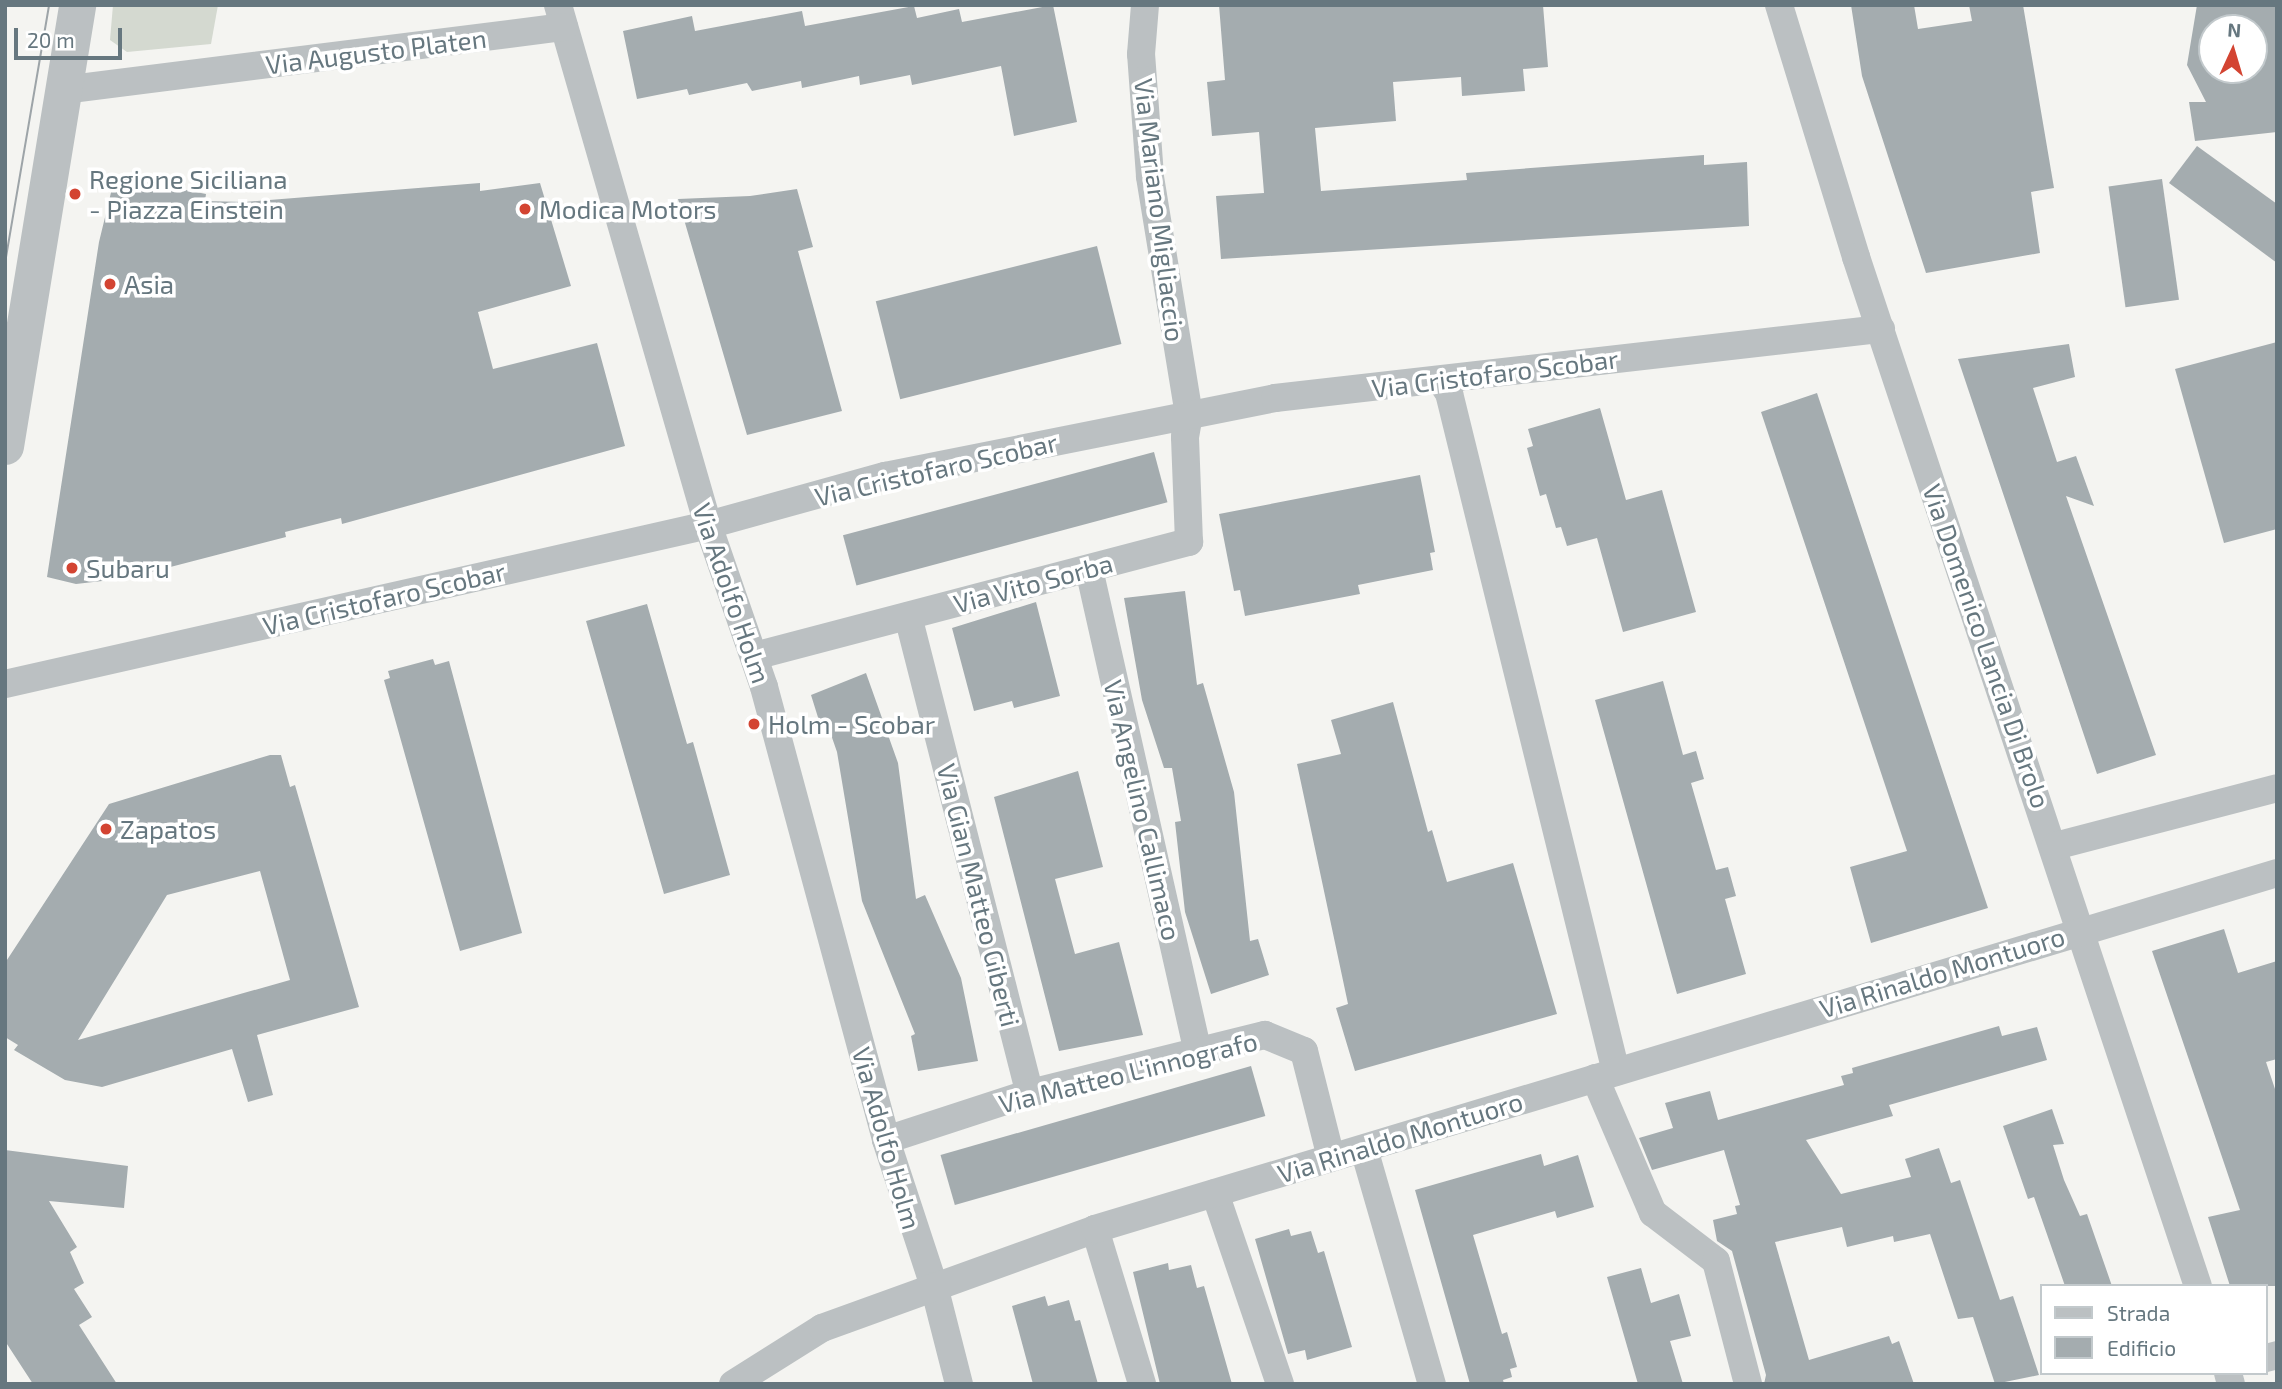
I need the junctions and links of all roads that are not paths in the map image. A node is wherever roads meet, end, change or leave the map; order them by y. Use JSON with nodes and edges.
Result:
{"nodes":[{"id":1,"x":77,"y":5,"type":"edge"},
{"id":2,"x":1145,"y":5,"type":"edge"},
{"id":3,"x":1779,"y":5,"type":"edge"},
{"id":4,"x":561,"y":16,"type":"edge"},
{"id":5,"x":63,"y":90,"type":"junction"},
{"id":6,"x":1881,"y":329,"type":"junction"},
{"id":7,"x":1440,"y":380,"type":"junction"},
{"id":8,"x":1189,"y":415,"type":"junction"},
{"id":9,"x":5,"y":446,"type":"edge"},
{"id":10,"x":708,"y":525,"type":"junction"},
{"id":11,"x":1089,"y":569,"type":"junction"},
{"id":12,"x":908,"y":616,"type":"junction"},
{"id":13,"x":754,"y":656,"type":"junction"},
{"id":14,"x":5,"y":684,"type":"edge"},
{"id":15,"x":2277,"y":788,"type":"edge"},
{"id":16,"x":2055,"y":846,"type":"junction"},
{"id":17,"x":2277,"y":873,"type":"edge"},
{"id":18,"x":2083,"y":929,"type":"junction"},
{"id":19,"x":1198,"y":1051,"type":"junction"},
{"id":20,"x":1605,"y":1075,"type":"junction"},
{"id":21,"x":1030,"y":1093,"type":"junction"},
{"id":22,"x":886,"y":1140,"type":"junction"},
{"id":23,"x":1364,"y":1149,"type":"junction"},
{"id":24,"x":1331,"y":1158,"type":"junction"},
{"id":25,"x":1215,"y":1193,"type":"junction"},
{"id":26,"x":1095,"y":1229,"type":"junction"},
{"id":27,"x":2197,"y":1284,"type":"edge"},
{"id":28,"x":934,"y":1286,"type":"junction"},
{"id":29,"x":733,"y":1384,"type":"edge"},
{"id":30,"x":959,"y":1384,"type":"edge"},
{"id":31,"x":1142,"y":1384,"type":"edge"},
{"id":32,"x":1280,"y":1384,"type":"edge"},
{"id":33,"x":1432,"y":1384,"type":"edge"},
{"id":34,"x":1748,"y":1384,"type":"edge"}],
"edges":[{"from":1,"to":5,"type":"street"},
{"from":2,"to":8,"type":"street","name":"Via Mariano Migliaccio"},
{"from":3,"to":6,"type":"street","name":"Via Domenico Lancia Di Brolo"},
{"from":4,"to":5,"type":"street","name":"Via Augusto Platen"},
{"from":4,"to":10,"type":"street","name":"Via Adolfo Holm"},
{"from":5,"to":9,"type":"street"},
{"from":6,"to":7,"type":"street","name":"Via Cristofaro Scobar"},
{"from":6,"to":16,"type":"street","name":"Via Domenico Lancia Di Brolo"},
{"from":7,"to":8,"type":"street","name":"Via Cristofaro Scobar"},
{"from":7,"to":20,"type":"street"},
{"from":8,"to":10,"type":"street","name":"Via Cristofaro Scobar"},
{"from":8,"to":11,"type":"street","name":"Via Vito Sorba"},
{"from":10,"to":13,"type":"street","name":"Via Adolfo Holm"},
{"from":10,"to":14,"type":"street","name":"Via Cristofaro Scobar"},
{"from":11,"to":12,"type":"street","name":"Via Vito Sorba"},
{"from":11,"to":19,"type":"street","name":"Via Angelino Callimaco"},
{"from":12,"to":13,"type":"street","name":"Via Vito Sorba"},
{"from":12,"to":21,"type":"street","name":"Via Gian Matteo Giberti"},
{"from":13,"to":22,"type":"street","name":"Via Adolfo Holm"},
{"from":15,"to":16,"type":"street"},
{"from":16,"to":18,"type":"street","name":"Via Domenico Lancia Di Brolo"},
{"from":17,"to":18,"type":"street","name":"Via Rinaldo Montuoro"},
{"from":18,"to":20,"type":"street","name":"Via Rinaldo Montuoro"},
{"from":18,"to":27,"type":"street","name":"Via Domenico Lancia Di Brolo"},
{"from":19,"to":21,"type":"street","name":"Via Matteo L'innografo"},
{"from":19,"to":24,"type":"street","name":"Via Matteo L'innografo"},
{"from":20,"to":23,"type":"street","name":"Via Rinaldo Montuoro"},
{"from":20,"to":34,"type":"street"},
{"from":21,"to":22,"type":"street","name":"Via Matteo L'innografo"},
{"from":22,"to":28,"type":"street","name":"Via Adolfo Holm"},
{"from":23,"to":24,"type":"street","name":"Via Rinaldo Montuoro"},
{"from":23,"to":33,"type":"street"},
{"from":24,"to":25,"type":"street","name":"Via Rinaldo Montuoro"},
{"from":25,"to":26,"type":"street","name":"Via Rinaldo Montuoro"},
{"from":25,"to":32,"type":"street"},
{"from":26,"to":28,"type":"street","name":"Via Rinaldo Montuoro"},
{"from":26,"to":31,"type":"street"},
{"from":28,"to":29,"type":"street","name":"Via Rinaldo Montuoro"},
{"from":28,"to":30,"type":"street","name":"Via Adolfo Holm"}]}
